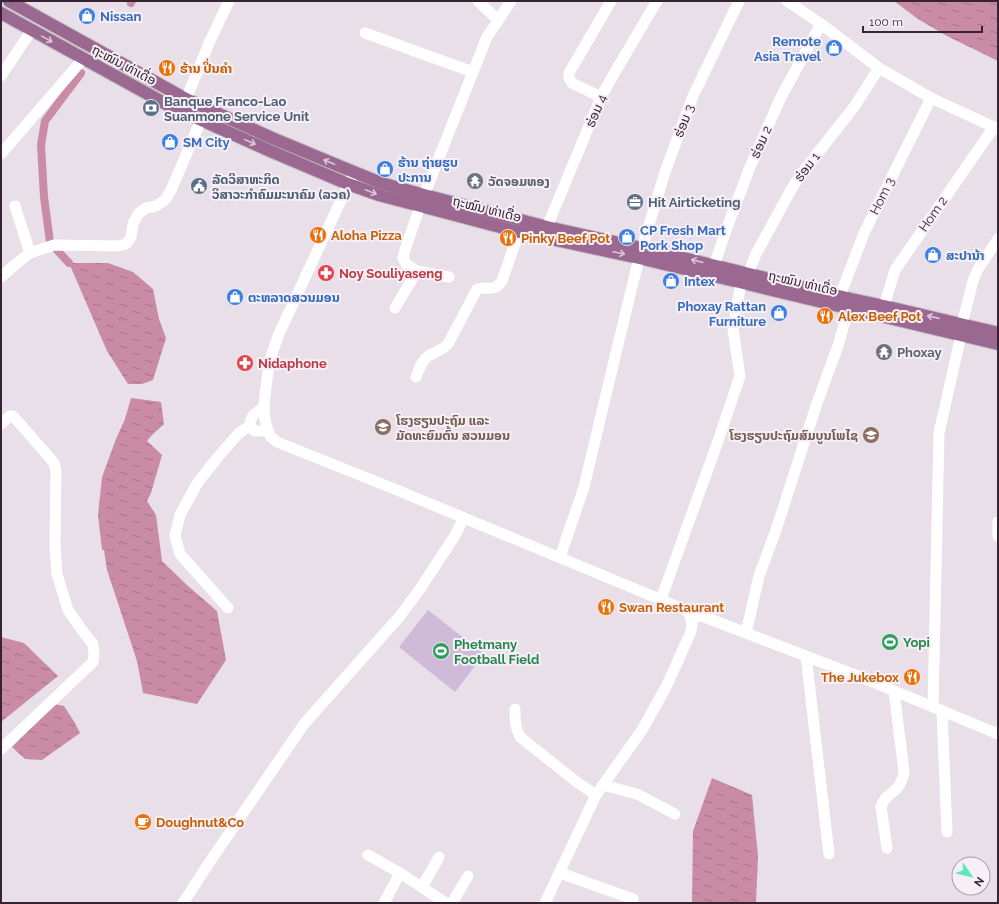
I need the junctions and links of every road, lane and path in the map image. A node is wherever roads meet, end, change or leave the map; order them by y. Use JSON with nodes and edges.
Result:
{"nodes":[{"id":1,"x":9,"y":1,"type":"edge"},
{"id":2,"x":229,"y":1,"type":"edge"},
{"id":3,"x":478,"y":1,"type":"edge"},
{"id":4,"x":511,"y":1,"type":"edge"},
{"id":5,"x":611,"y":1,"type":"edge"},
{"id":6,"x":657,"y":1,"type":"edge"},
{"id":7,"x":739,"y":1,"type":"edge"},
{"id":8,"x":787,"y":1,"type":"edge"},
{"id":9,"x":1,"y":13,"type":"edge"},
{"id":10,"x":498,"y":20,"type":"junction"},
{"id":11,"x":821,"y":24,"type":"junction"},
{"id":12,"x":31,"y":30,"type":"junction"},
{"id":13,"x":365,"y":34,"type":"dead end"},
{"id":14,"x":83,"y":59,"type":"junction"},
{"id":15,"x":879,"y":68,"type":"junction"},
{"id":16,"x":473,"y":72,"type":"junction"},
{"id":17,"x":1,"y":76,"type":"edge"},
{"id":18,"x":601,"y":97,"type":"junction"},
{"id":19,"x":931,"y":98,"type":"junction"},
{"id":20,"x":186,"y":99,"type":"junction"},
{"id":21,"x":201,"y":120,"type":"junction"},
{"id":22,"x":996,"y":128,"type":"edge"},
{"id":23,"x":1,"y":154,"type":"edge"},
{"id":24,"x":354,"y":172,"type":"junction"},
{"id":25,"x":348,"y":184,"type":"junction"},
{"id":26,"x":422,"y":201,"type":"junction"},
{"id":27,"x":15,"y":206,"type":"dead end"},
{"id":28,"x":547,"y":227,"type":"junction"},
{"id":29,"x":519,"y":232,"type":"junction"},
{"id":30,"x":998,"y":240,"type":"edge"},
{"id":31,"x":30,"y":253,"type":"junction"},
{"id":32,"x":641,"y":253,"type":"junction"},
{"id":33,"x":714,"y":266,"type":"junction"},
{"id":34,"x":417,"y":271,"type":"junction"},
{"id":35,"x":1,"y":277,"type":"edge"},
{"id":36,"x":449,"y":277,"type":"dead end"},
{"id":37,"x":745,"y":278,"type":"junction"},
{"id":38,"x":846,"y":301,"type":"junction"},
{"id":39,"x":884,"y":306,"type":"junction"},
{"id":40,"x":395,"y":308,"type":"dead end"},
{"id":41,"x":961,"y":330,"type":"junction"},
{"id":42,"x":998,"y":333,"type":"edge"},
{"id":43,"x":998,"y":344,"type":"edge"},
{"id":44,"x":416,"y":377,"type":"dead end"},
{"id":45,"x":264,"y":407,"type":"junction"},
{"id":46,"x":1,"y":424,"type":"edge"},
{"id":47,"x":250,"y":426,"type":"junction"},
{"id":48,"x":268,"y":431,"type":"junction"},
{"id":49,"x":464,"y":518,"type":"junction"},
{"id":50,"x":998,"y":522,"type":"edge"},
{"id":51,"x":998,"y":536,"type":"edge"},
{"id":52,"x":560,"y":557,"type":"junction"},
{"id":53,"x":661,"y":599,"type":"junction"},
{"id":54,"x":228,"y":608,"type":"dead end"},
{"id":55,"x":691,"y":617,"type":"junction"},
{"id":56,"x":746,"y":633,"type":"junction"},
{"id":57,"x":806,"y":656,"type":"junction"},
{"id":58,"x":894,"y":691,"type":"junction"},
{"id":59,"x":937,"y":709,"type":"junction"},
{"id":60,"x":515,"y":710,"type":"dead end"},
{"id":61,"x":998,"y":734,"type":"edge"},
{"id":62,"x":1,"y":749,"type":"edge"},
{"id":63,"x":602,"y":785,"type":"junction"},
{"id":64,"x":596,"y":795,"type":"junction"},
{"id":65,"x":675,"y":814,"type":"dead end"},
{"id":66,"x":947,"y":832,"type":"dead end"},
{"id":67,"x":887,"y":848,"type":"dead end"},
{"id":68,"x":829,"y":854,"type":"dead end"},
{"id":69,"x":368,"y":855,"type":"dead end"},
{"id":70,"x":439,"y":857,"type":"dead end"},
{"id":71,"x":400,"y":873,"type":"junction"},
{"id":72,"x":560,"y":873,"type":"junction"},
{"id":73,"x":468,"y":876,"type":"dead end"},
{"id":74,"x":422,"y":887,"type":"junction"},
{"id":75,"x":183,"y":903,"type":"edge"},
{"id":76,"x":384,"y":903,"type":"edge"},
{"id":77,"x":446,"y":903,"type":"edge"},
{"id":78,"x":452,"y":903,"type":"edge"},
{"id":79,"x":545,"y":903,"type":"edge"},
{"id":80,"x":632,"y":903,"type":"edge"}],
"edges":[{"from":1,"to":20,"type":"main road","name":"ຖະໝົນ ທ່າເດື່ອ"},
{"from":2,"to":20,"type":"street"},
{"from":3,"to":10,"type":"street"},
{"from":4,"to":10,"type":"street"},
{"from":5,"to":18,"type":"street"},
{"from":6,"to":18,"type":"street","name":"ຮ່ອມ 4"},
{"from":7,"to":32,"type":"street","name":"ຮ່ອມ 3"},
{"from":8,"to":11,"type":"street"},
{"from":9,"to":12,"type":"main road","name":"ຖະໝົນ ທ່າເດື່ອ"},
{"from":10,"to":16,"type":"street"},
{"from":11,"to":15,"type":"street"},
{"from":11,"to":33,"type":"street","name":"ຮ່ອມ 2"},
{"from":12,"to":14,"type":"main road","name":"ຖະໝົນ ທ່າເດື່ອ","one_way":true},
{"from":12,"to":17,"type":"street"},
{"from":13,"to":16,"type":"street"},
{"from":14,"to":21,"type":"main road","name":"ຖະໝົນ ທ່າເດື່ອ"},
{"from":14,"to":23,"type":"street"},
{"from":15,"to":19,"type":"street"},
{"from":15,"to":37,"type":"street","name":"ຮ່ອມ 1"},
{"from":16,"to":26,"type":"street"},
{"from":18,"to":28,"type":"street","name":"ຮ່ອມ 4"},
{"from":19,"to":22,"type":"street"},
{"from":19,"to":38,"type":"street","name":"Hom 3"},
{"from":24,"to":20,"type":"main road","name":"ຖະໝົນ ທ່າເດື່ອ","one_way":true},
{"from":21,"to":25,"type":"main road","name":"ຖະໝົນ ທ່າເດື່ອ","one_way":true},
{"from":21,"to":31,"type":"street"},
{"from":22,"to":39,"type":"street","name":"Hom 2"},
{"from":24,"to":25,"type":"street"},
{"from":24,"to":26,"type":"main road","name":"ຖະໝົນ ທ່າເດື່ອ"},
{"from":25,"to":26,"type":"main road","name":"ຖະໝົນ ທ່າເດື່ອ","one_way":true},
{"from":25,"to":45,"type":"street"},
{"from":26,"to":28,"type":"main road","name":"ຖະໝົນ ທ່າເດື່ອ"},
{"from":26,"to":29,"type":"main road","name":"ຖະໝົນ ທ່າເດື່ອ"},
{"from":26,"to":34,"type":"street"},
{"from":27,"to":31,"type":"street"},
{"from":28,"to":32,"type":"main road","name":"ຖະໝົນ ທ່າເດື່ອ"},
{"from":29,"to":32,"type":"main road","name":"ຖະໝົນ ທ່າເດື່ອ","one_way":true},
{"from":29,"to":44,"type":"street"},
{"from":30,"to":41,"type":"street"},
{"from":31,"to":35,"type":"street"},
{"from":33,"to":32,"type":"main road","name":"ຖະໝົນ ທ່າເດື່ອ","one_way":true},
{"from":32,"to":37,"type":"main road","name":"ຖະໝົນ ທ່າເດື່ອ"},
{"from":32,"to":52,"type":"street","name":"ຮ່ອມ 3"},
{"from":33,"to":37,"type":"main road","name":"ຖະໝົນ ທ່າເດື່ອ"},
{"from":34,"to":36,"type":"street"},
{"from":34,"to":40,"type":"street"},
{"from":37,"to":38,"type":"main road","name":"ຖະໝົນ ທ່າເດື່ອ"},
{"from":37,"to":53,"type":"street","name":"ຮ່ອມ 1"},
{"from":38,"to":39,"type":"main road","name":"ຖະໝົນ ທ່າເດື່ອ"},
{"from":38,"to":41,"type":"main road","name":"ຖະໝົນ ທ່າເດື່ອ"},
{"from":38,"to":56,"type":"street","name":"Hom 3"},
{"from":41,"to":39,"type":"main road","name":"ຖະໝົນ ທ່າເດື່ອ","one_way":true},
{"from":41,"to":42,"type":"main road","name":"ຖະໝົນ ທ່າເດື່ອ"},
{"from":41,"to":43,"type":"main road","name":"ຖະໝົນ ທ່າເດື່ອ"},
{"from":41,"to":59,"type":"street"},
{"from":45,"to":47,"type":"street"},
{"from":45,"to":48,"type":"street"},
{"from":46,"to":62,"type":"street"},
{"from":47,"to":48,"type":"street"},
{"from":47,"to":54,"type":"street"},
{"from":48,"to":49,"type":"street"},
{"from":49,"to":52,"type":"street"},
{"from":49,"to":75,"type":"street"},
{"from":50,"to":51,"type":"street"},
{"from":52,"to":53,"type":"street"},
{"from":53,"to":55,"type":"street"},
{"from":55,"to":56,"type":"street"},
{"from":55,"to":63,"type":"street"},
{"from":56,"to":57,"type":"street"},
{"from":57,"to":58,"type":"street"},
{"from":57,"to":68,"type":"street"},
{"from":58,"to":59,"type":"street"},
{"from":58,"to":67,"type":"street"},
{"from":59,"to":61,"type":"street"},
{"from":59,"to":66,"type":"street"},
{"from":60,"to":64,"type":"street"},
{"from":63,"to":64,"type":"street"},
{"from":63,"to":65,"type":"street"},
{"from":64,"to":72,"type":"street"},
{"from":69,"to":71,"type":"street"},
{"from":70,"to":74,"type":"street"},
{"from":71,"to":74,"type":"street"},
{"from":71,"to":76,"type":"street"},
{"from":72,"to":79,"type":"street"},
{"from":72,"to":80,"type":"street"},
{"from":73,"to":78,"type":"street"},
{"from":74,"to":77,"type":"street"}]}
